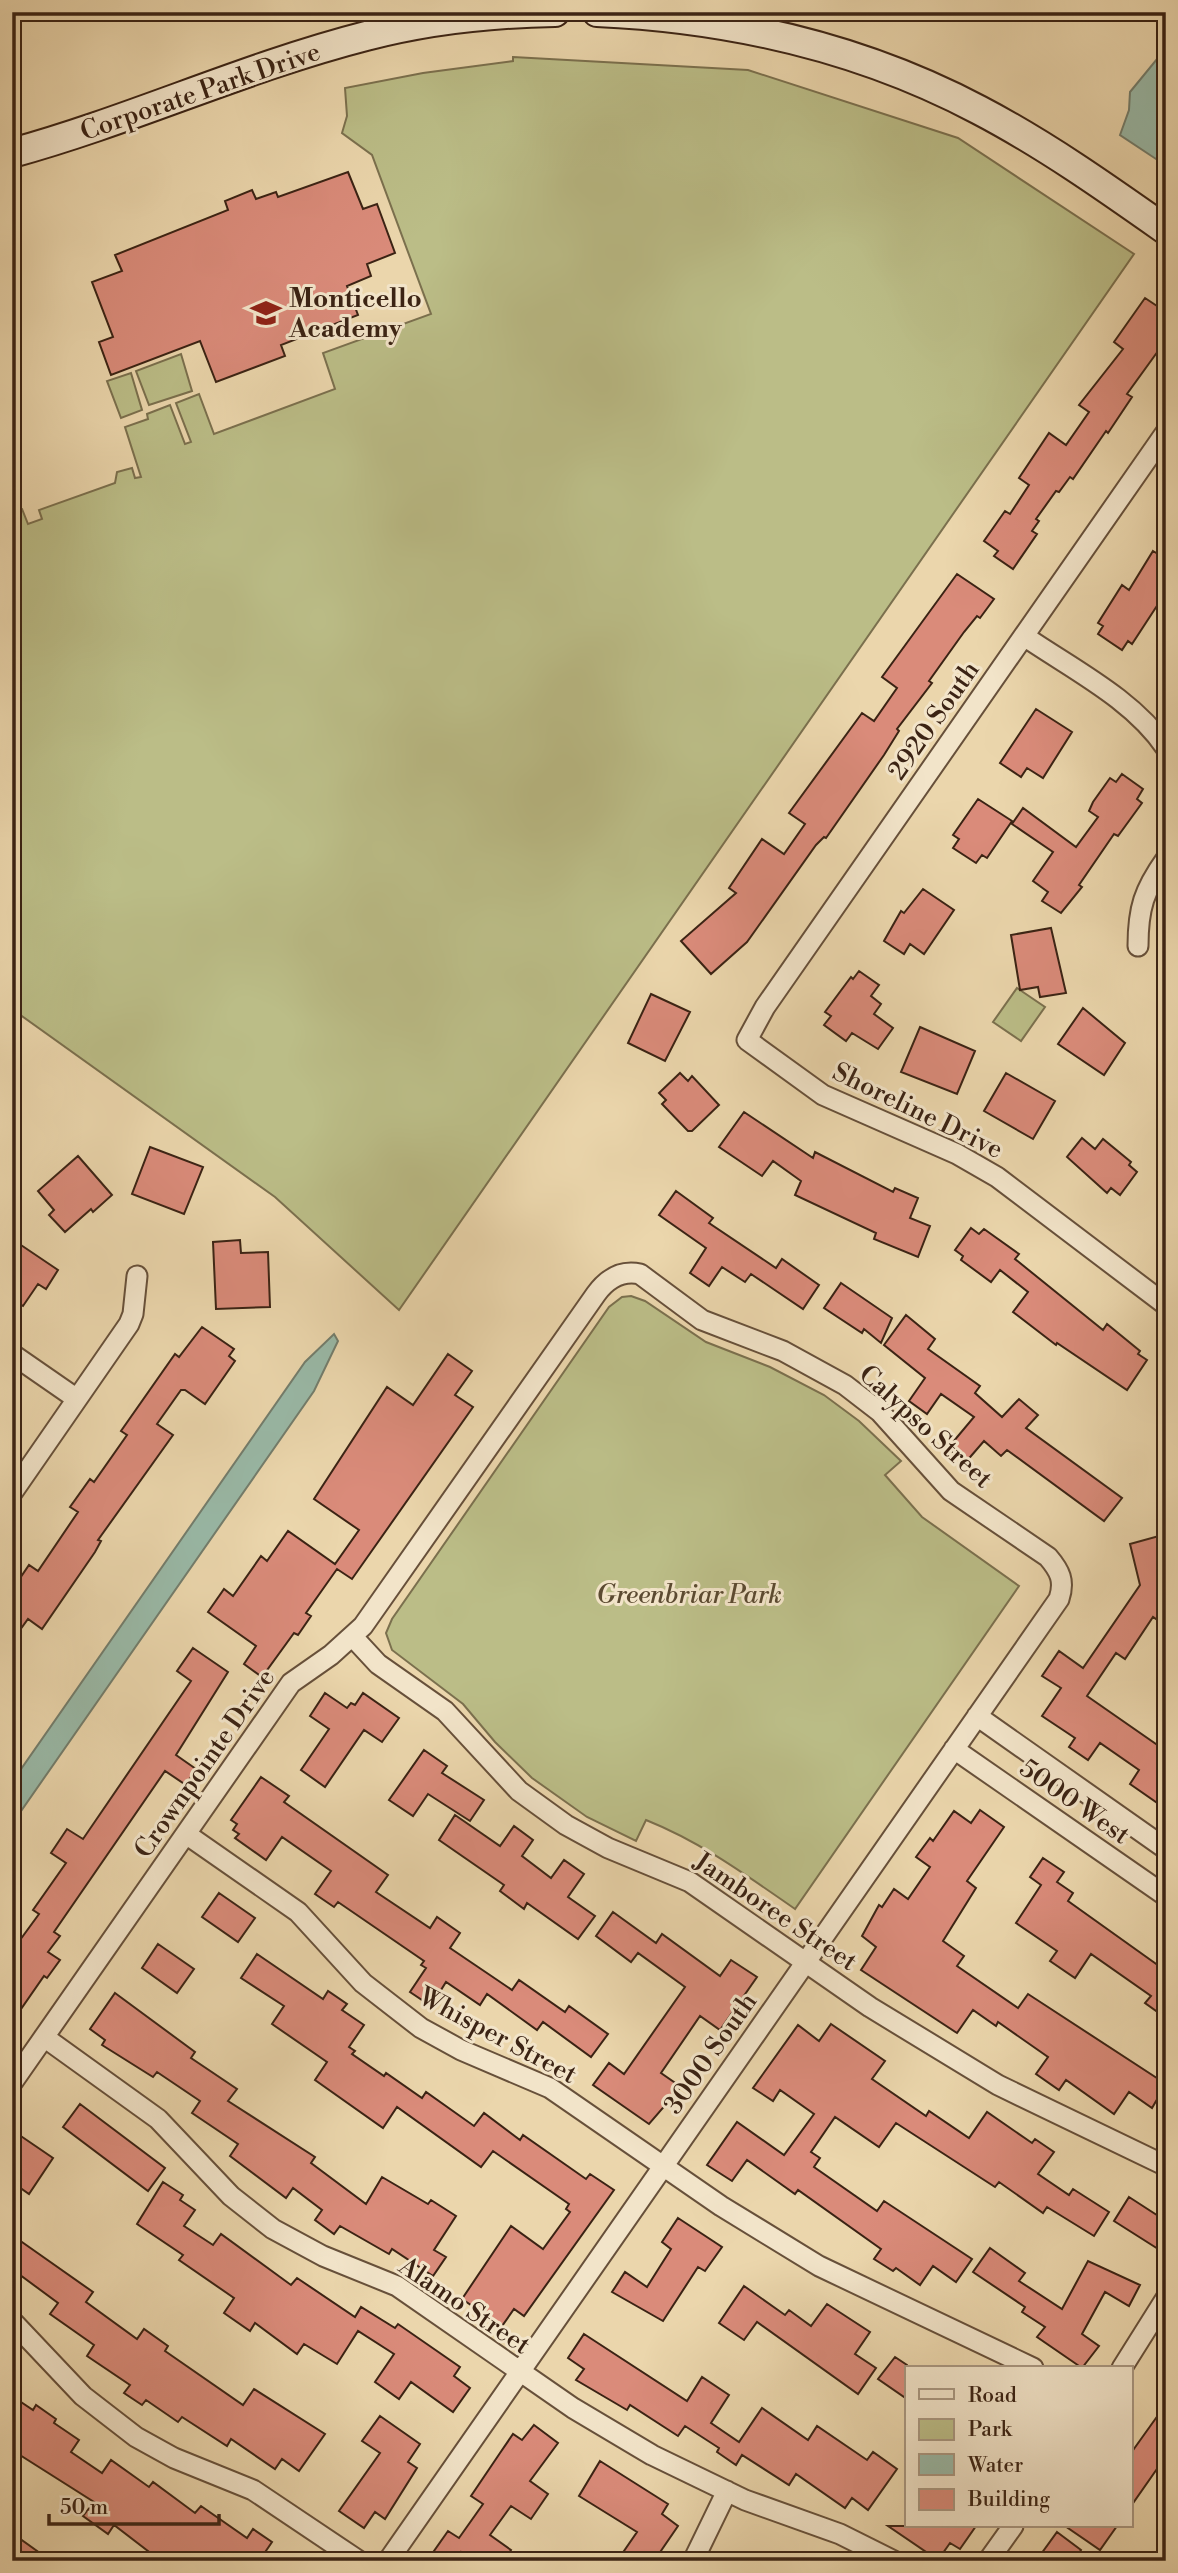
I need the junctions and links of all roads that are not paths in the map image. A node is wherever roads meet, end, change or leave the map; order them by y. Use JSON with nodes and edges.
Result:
{"nodes":[{"id":1,"x":555,"y":12,"type":"edge"},
{"id":2,"x":597,"y":12,"type":"edge"},
{"id":3,"x":12,"y":153,"type":"edge"},
{"id":4,"x":1166,"y":230,"type":"edge"},
{"id":5,"x":1166,"y":432,"type":"edge"},
{"id":6,"x":1024,"y":636,"type":"junction"},
{"id":7,"x":1166,"y":748,"type":"edge"},
{"id":8,"x":1166,"y":859,"type":"edge"},
{"id":9,"x":1138,"y":946,"type":"dead end"},
{"id":10,"x":747,"y":1040,"type":"joint"},
{"id":11,"x":640,"y":1274,"type":"joint"},
{"id":12,"x":137,"y":1276,"type":"dead end"},
{"id":13,"x":1166,"y":1305,"type":"edge"},
{"id":14,"x":12,"y":1353,"type":"edge"},
{"id":15,"x":77,"y":1399,"type":"junction"},
{"id":16,"x":12,"y":1493,"type":"edge"},
{"id":17,"x":1059,"y":1570,"type":"joint"},
{"id":18,"x":353,"y":1637,"type":"junction"},
{"id":19,"x":977,"y":1716,"type":"junction"},
{"id":20,"x":954,"y":1749,"type":"junction"},
{"id":21,"x":186,"y":1834,"type":"junction"},
{"id":22,"x":1166,"y":1849,"type":"edge"},
{"id":23,"x":1166,"y":1896,"type":"edge"},
{"id":24,"x":806,"y":1962,"type":"junction"},
{"id":25,"x":44,"y":2038,"type":"junction"},
{"id":26,"x":12,"y":2082,"type":"edge"},
{"id":27,"x":1166,"y":2166,"type":"edge"},
{"id":28,"x":663,"y":2167,"type":"junction"},
{"id":29,"x":1166,"y":2298,"type":"edge"},
{"id":30,"x":12,"y":2321,"type":"edge"},
{"id":31,"x":1029,"y":2366,"type":"edge"},
{"id":32,"x":1123,"y":2366,"type":"edge"},
{"id":33,"x":519,"y":2372,"type":"junction"},
{"id":34,"x":727,"y":2491,"type":"junction"},
{"id":35,"x":1012,"y":2528,"type":"edge"},
{"id":36,"x":359,"y":2561,"type":"edge"},
{"id":37,"x":388,"y":2561,"type":"edge"},
{"id":38,"x":693,"y":2561,"type":"edge"},
{"id":39,"x":894,"y":2561,"type":"edge"},
{"id":40,"x":988,"y":2561,"type":"edge"}],
"edges":[{"from":1,"to":3,"type":"street","name":"Corporate Park Drive"},
{"from":2,"to":4,"type":"street"},
{"from":5,"to":6,"type":"street","name":"2920 South"},
{"from":6,"to":7,"type":"street"},
{"from":6,"to":10,"type":"street","name":"2920 South"},
{"from":8,"to":9,"type":"street"},
{"from":10,"to":13,"type":"street","name":"Shoreline Drive"},
{"from":11,"to":17,"type":"street","name":"Calypso Street"},
{"from":11,"to":18,"type":"street","name":"Crownpointe Drive"},
{"from":12,"to":15,"type":"street"},
{"from":14,"to":15,"type":"street"},
{"from":15,"to":16,"type":"street"},
{"from":17,"to":19,"type":"street","name":"3000 South"},
{"from":18,"to":21,"type":"street","name":"Crownpointe Drive"},
{"from":18,"to":24,"type":"street","name":"Jamboree Street"},
{"from":19,"to":20,"type":"street","name":"3000 South"},
{"from":19,"to":22,"type":"street","name":"5000 West"},
{"from":20,"to":23,"type":"street","name":"5000 West"},
{"from":20,"to":24,"type":"street","name":"3000 South"},
{"from":21,"to":25,"type":"street","name":"Crownpointe Drive"},
{"from":21,"to":28,"type":"street","name":"Whisper Street"},
{"from":24,"to":27,"type":"street","name":"Jamboree Street"},
{"from":24,"to":28,"type":"street","name":"3000 South"},
{"from":25,"to":26,"type":"street","name":"Crownpointe Drive"},
{"from":25,"to":33,"type":"street","name":"Alamo Street"},
{"from":28,"to":31,"type":"street","name":"Whisper Street"},
{"from":28,"to":33,"type":"street","name":"3000 South"},
{"from":29,"to":32,"type":"street"},
{"from":30,"to":36,"type":"street"},
{"from":33,"to":34,"type":"street","name":"Alamo Street"},
{"from":33,"to":37,"type":"street","name":"3000 South"},
{"from":34,"to":38,"type":"street"},
{"from":34,"to":39,"type":"street","name":"Alamo Street"},
{"from":35,"to":40,"type":"street"}]}
